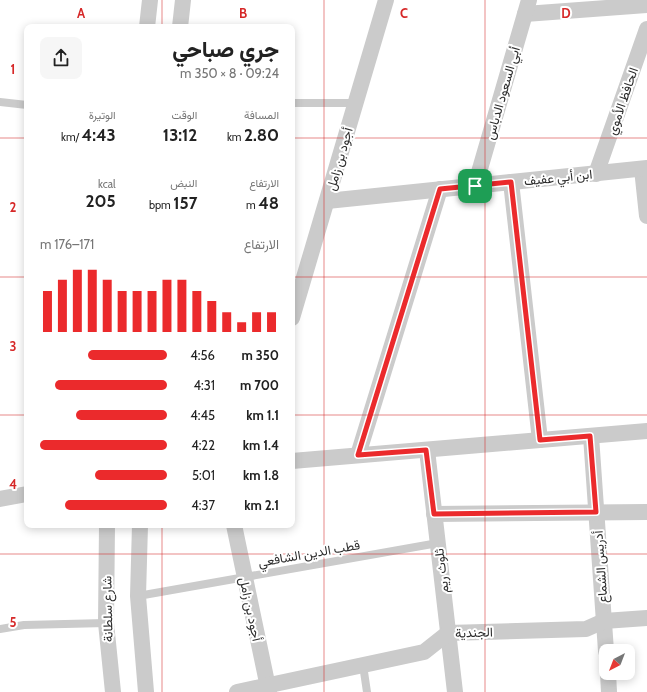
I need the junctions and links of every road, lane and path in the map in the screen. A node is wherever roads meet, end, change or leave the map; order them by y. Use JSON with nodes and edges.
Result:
{"nodes":[{"id":1,"x":150,"y":0,"type":"edge"},
{"id":2,"x":182,"y":0,"type":"edge"},
{"id":3,"x":386,"y":0,"type":"edge"},
{"id":4,"x":647,"y":5,"type":"edge"},
{"id":5,"x":527,"y":7,"type":"edge"},
{"id":6,"x":147,"y":24,"type":"edge"},
{"id":7,"x":180,"y":24,"type":"edge"},
{"id":8,"x":647,"y":29,"type":"edge"},
{"id":9,"x":0,"y":102,"type":"edge"},
{"id":10,"x":295,"y":103,"type":"edge"},
{"id":11,"x":355,"y":103,"type":"junction"},
{"id":12,"x":24,"y":105,"type":"edge"},
{"id":13,"x":645,"y":169,"type":"edge"},
{"id":14,"x":596,"y":174,"type":"junction"},
{"id":15,"x":511,"y":182,"type":"junction"},
{"id":16,"x":475,"y":186,"type":"junction"},
{"id":17,"x":440,"y":189,"type":"junction"},
{"id":18,"x":327,"y":201,"type":"junction"},
{"id":19,"x":647,"y":216,"type":"edge"},
{"id":20,"x":295,"y":308,"type":"edge"},
{"id":21,"x":647,"y":431,"type":"edge"},
{"id":22,"x":590,"y":436,"type":"junction"},
{"id":23,"x":540,"y":440,"type":"junction"},
{"id":24,"x":426,"y":450,"type":"junction"},
{"id":25,"x":358,"y":455,"type":"junction"},
{"id":26,"x":295,"y":461,"type":"edge"},
{"id":27,"x":24,"y":495,"type":"edge"},
{"id":28,"x":0,"y":499,"type":"edge"},
{"id":29,"x":596,"y":512,"type":"junction"},
{"id":30,"x":647,"y":512,"type":"edge"},
{"id":31,"x":434,"y":514,"type":"junction"},
{"id":32,"x":107,"y":528,"type":"edge"},
{"id":33,"x":140,"y":528,"type":"edge"},
{"id":34,"x":235,"y":528,"type":"edge"},
{"id":35,"x":438,"y":543,"type":"junction"},
{"id":36,"x":245,"y":577,"type":"junction"},
{"id":37,"x":138,"y":596,"type":"junction"},
{"id":38,"x":647,"y":618,"type":"edge"},
{"id":39,"x":604,"y":621,"type":"junction"},
{"id":40,"x":106,"y":624,"type":"junction"},
{"id":41,"x":0,"y":629,"type":"edge"},
{"id":42,"x":448,"y":633,"type":"junction"},
{"id":43,"x":606,"y":644,"type":"edge"},
{"id":44,"x":363,"y":665,"type":"junction"},
{"id":45,"x":608,"y":680,"type":"edge"},
{"id":46,"x":268,"y":689,"type":"edge"},
{"id":47,"x":113,"y":692,"type":"edge"},
{"id":48,"x":146,"y":692,"type":"edge"},
{"id":49,"x":237,"y":692,"type":"edge"},
{"id":50,"x":367,"y":692,"type":"edge"},
{"id":51,"x":455,"y":692,"type":"edge"},
{"id":52,"x":609,"y":692,"type":"edge"}],
"edges":[{"from":1,"to":6,"type":"street"},
{"from":2,"to":7,"type":"street"},
{"from":3,"to":11,"type":"street","name":"أجود بن زامل"},
{"from":4,"to":5,"type":"street"},
{"from":5,"to":16,"type":"street","name":"أبي السعود الدباس"},
{"from":8,"to":14,"type":"street","name":"الحافظ الأموي"},
{"from":9,"to":12,"type":"lane"},
{"from":10,"to":11,"type":"lane"},
{"from":11,"to":18,"type":"street","name":"أجود بن زامل"},
{"from":13,"to":14,"type":"street","name":"ابن أبي عفيف"},
{"from":13,"to":19,"type":"street"},
{"from":14,"to":15,"type":"street","name":"ابن أبي عفيف"},
{"from":15,"to":16,"type":"street","name":"ابن أبي عفيف"},
{"from":15,"to":23,"type":"street"},
{"from":16,"to":17,"type":"street","name":"ابن أبي عفيف"},
{"from":17,"to":18,"type":"street","name":"ابن أبي عفيف"},
{"from":17,"to":25,"type":"street"},
{"from":18,"to":20,"type":"street","name":"أجود بن زامل"},
{"from":21,"to":22,"type":"street"},
{"from":22,"to":23,"type":"street"},
{"from":22,"to":29,"type":"street","name":"أدريس الشماع"},
{"from":23,"to":24,"type":"street"},
{"from":24,"to":25,"type":"street"},
{"from":24,"to":31,"type":"street","name":"ثلوث ريم"},
{"from":25,"to":26,"type":"street"},
{"from":27,"to":28,"type":"street"},
{"from":29,"to":30,"type":"street"},
{"from":29,"to":31,"type":"street"},
{"from":29,"to":39,"type":"street","name":"أدريس الشماع"},
{"from":31,"to":35,"type":"street","name":"ثلوث ريم"},
{"from":32,"to":40,"type":"street","name":"شارع سلطانة"},
{"from":33,"to":37,"type":"street"},
{"from":34,"to":36,"type":"street","name":"أجود بن زامل"},
{"from":35,"to":36,"type":"lane","name":"قطب الدين الشافعي"},
{"from":35,"to":42,"type":"street","name":"ثلوث ريم"},
{"from":36,"to":37,"type":"lane","name":"قطب الدين الشافعي"},
{"from":36,"to":46,"type":"street","name":"أجود بن زامل"},
{"from":37,"to":48,"type":"street"},
{"from":38,"to":39,"type":"street","name":"الجندية"},
{"from":39,"to":42,"type":"street","name":"الجندية"},
{"from":39,"to":43,"type":"street","name":"أدريس الشماع"},
{"from":40,"to":41,"type":"lane"},
{"from":40,"to":47,"type":"street","name":"شارع سلطانة"},
{"from":42,"to":44,"type":"street","name":"الجندية"},
{"from":42,"to":51,"type":"street","name":"ثلوث ريم"},
{"from":44,"to":46,"type":"street","name":"الجندية"},
{"from":44,"to":50,"type":"lane"},
{"from":45,"to":52,"type":"street"},
{"from":46,"to":49,"type":"street","name":"الجندية"}]}
